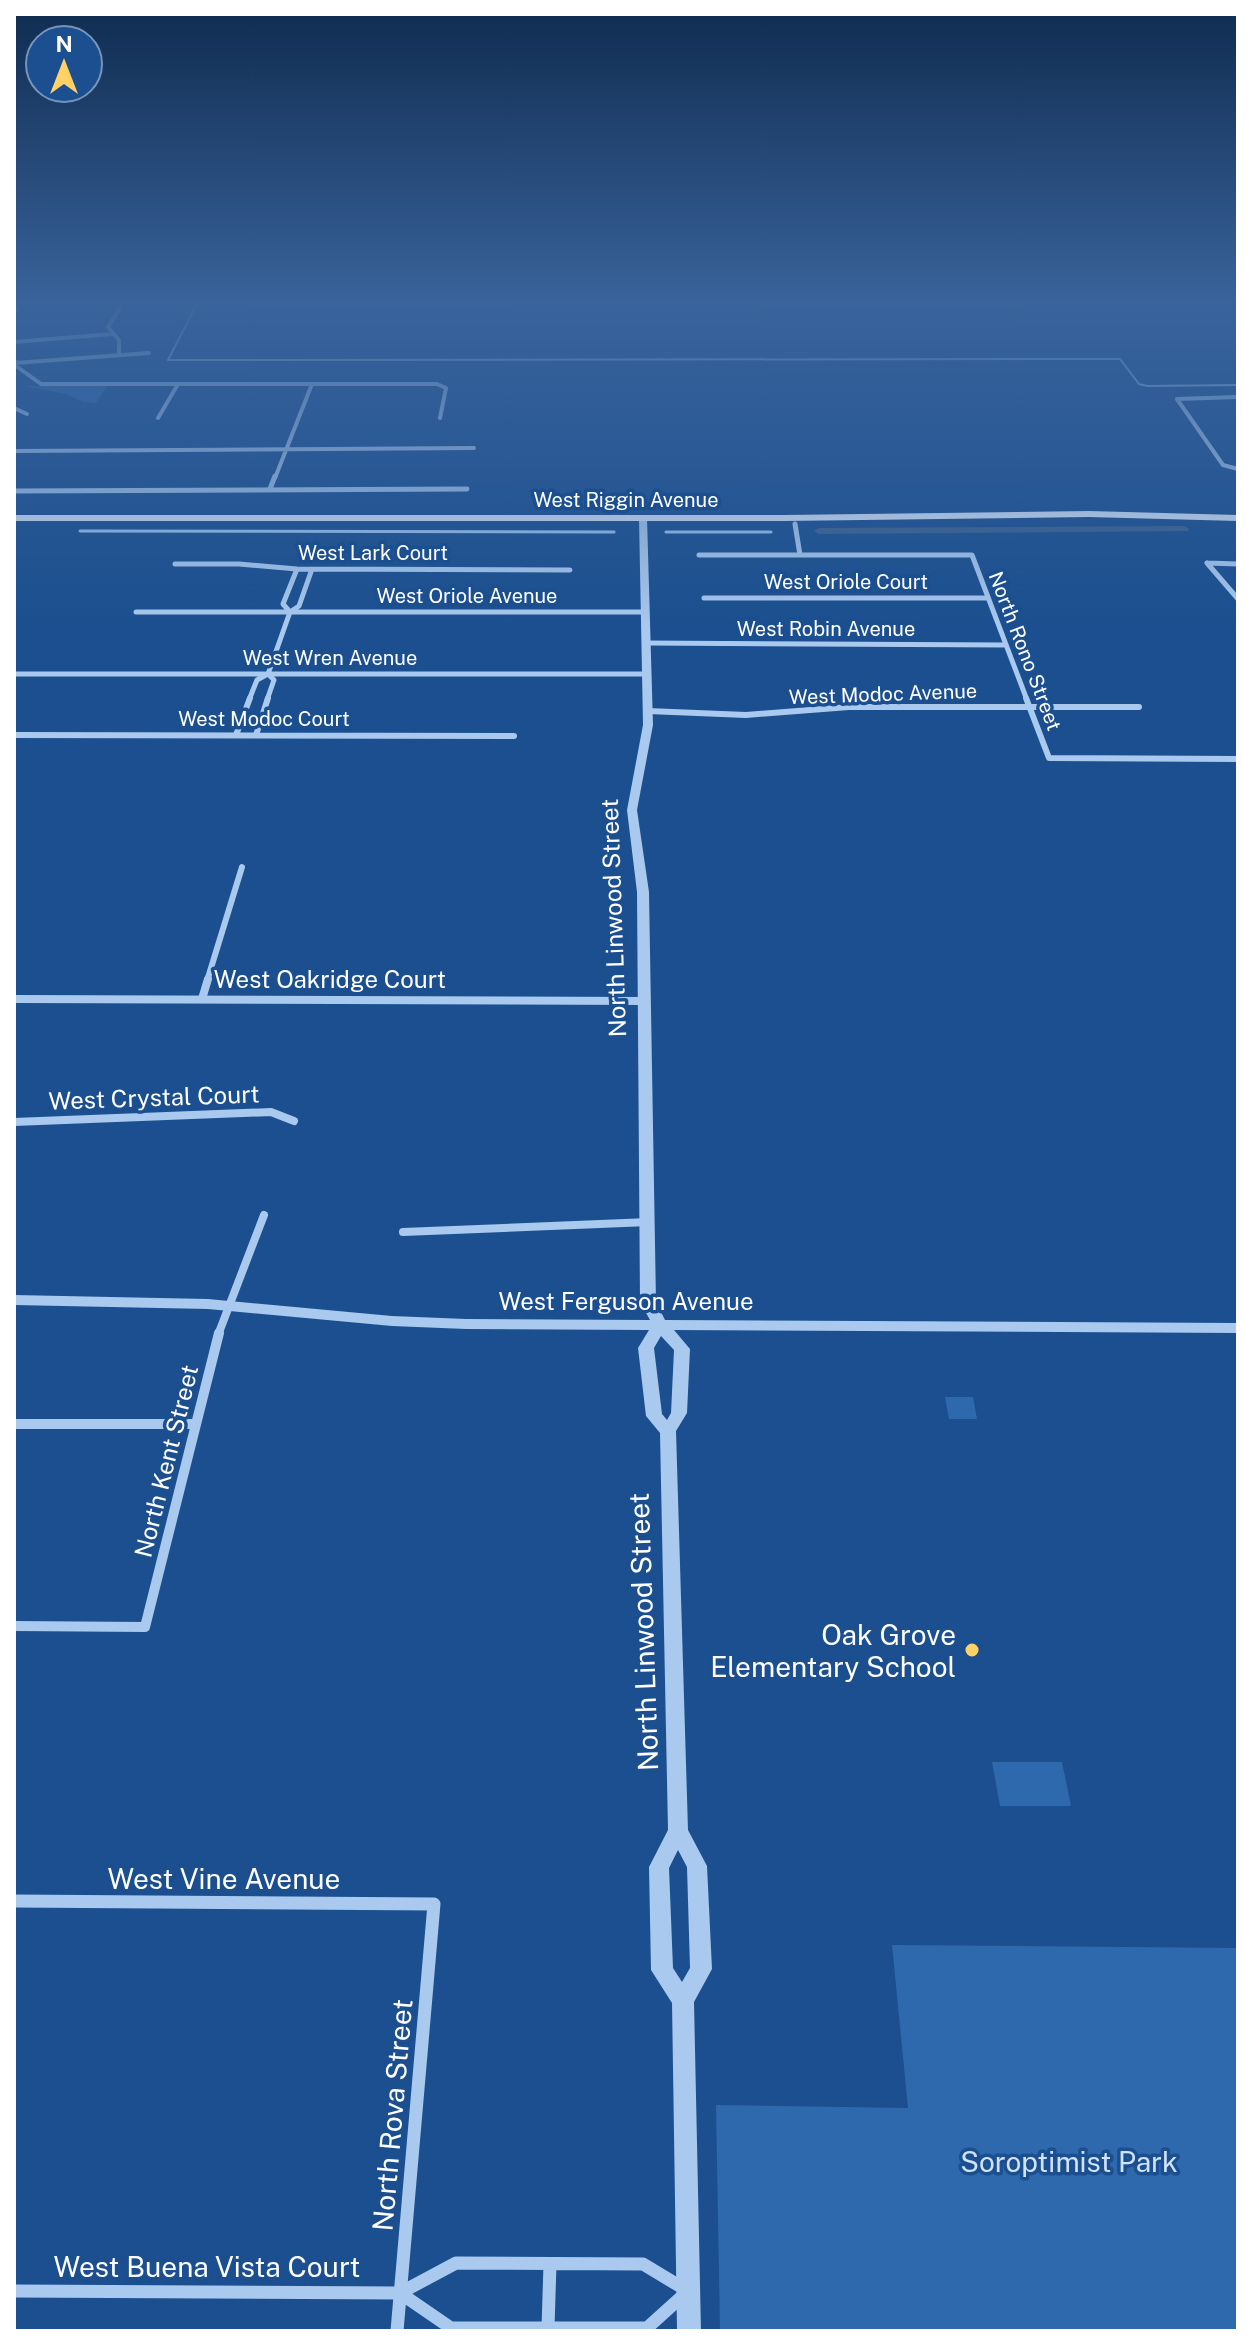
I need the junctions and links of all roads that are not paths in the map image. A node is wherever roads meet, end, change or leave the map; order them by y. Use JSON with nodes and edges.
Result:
{"nodes":[{"id":1,"x":17,"y":409,"type":"edge"},
{"id":2,"x":163,"y":409,"type":"edge"},
{"id":3,"x":302,"y":409,"type":"edge"},
{"id":4,"x":442,"y":409,"type":"edge"},
{"id":5,"x":1186,"y":409,"type":"edge"},
{"id":6,"x":27,"y":414,"type":"dead end"},
{"id":7,"x":158,"y":418,"type":"dead end"},
{"id":8,"x":440,"y":418,"type":"dead end"},
{"id":9,"x":287,"y":448,"type":"junction"},
{"id":10,"x":474,"y":448,"type":"dead end"},
{"id":11,"x":14,"y":451,"type":"edge"},
{"id":12,"x":1238,"y":469,"type":"edge"},
{"id":13,"x":270,"y":489,"type":"junction"},
{"id":14,"x":467,"y":489,"type":"dead end"},
{"id":15,"x":15,"y":492,"type":"edge"},
{"id":16,"x":643,"y":521,"type":"junction"},
{"id":17,"x":14,"y":522,"type":"edge"},
{"id":18,"x":1238,"y":522,"type":"edge"},
{"id":19,"x":795,"y":524,"type":"junction"},
{"id":20,"x":699,"y":555,"type":"dead end"},
{"id":21,"x":800,"y":555,"type":"junction"},
{"id":22,"x":175,"y":564,"type":"dead end"},
{"id":23,"x":1238,"y":564,"type":"edge"},
{"id":24,"x":297,"y":569,"type":"junction"},
{"id":25,"x":312,"y":569,"type":"junction"},
{"id":26,"x":570,"y":570,"type":"dead end"},
{"id":27,"x":704,"y":598,"type":"dead end"},
{"id":28,"x":988,"y":598,"type":"junction"},
{"id":29,"x":1238,"y":599,"type":"edge"},
{"id":30,"x":136,"y":612,"type":"dead end"},
{"id":31,"x":290,"y":612,"type":"junction"},
{"id":32,"x":645,"y":612,"type":"junction"},
{"id":33,"x":646,"y":643,"type":"junction"},
{"id":34,"x":1006,"y":645,"type":"junction"},
{"id":35,"x":14,"y":674,"type":"edge"},
{"id":36,"x":268,"y":674,"type":"junction"},
{"id":37,"x":647,"y":674,"type":"junction"},
{"id":38,"x":1030,"y":707,"type":"junction"},
{"id":39,"x":1139,"y":707,"type":"dead end"},
{"id":40,"x":648,"y":714,"type":"junction"},
{"id":41,"x":14,"y":735,"type":"edge"},
{"id":42,"x":236,"y":735,"type":"junction"},
{"id":43,"x":256,"y":735,"type":"junction"},
{"id":44,"x":514,"y":736,"type":"dead end"},
{"id":45,"x":1238,"y":759,"type":"edge"},
{"id":46,"x":242,"y":867,"type":"dead end"},
{"id":47,"x":14,"y":999,"type":"edge"},
{"id":48,"x":202,"y":999,"type":"junction"},
{"id":49,"x":646,"y":1001,"type":"junction"},
{"id":50,"x":294,"y":1121,"type":"dead end"},
{"id":51,"x":14,"y":1122,"type":"edge"},
{"id":52,"x":264,"y":1215,"type":"dead end"},
{"id":53,"x":649,"y":1222,"type":"junction"},
{"id":54,"x":403,"y":1232,"type":"dead end"},
{"id":55,"x":14,"y":1300,"type":"edge"},
{"id":56,"x":227,"y":1305,"type":"junction"},
{"id":57,"x":660,"y":1325,"type":"junction"},
{"id":58,"x":1238,"y":1328,"type":"edge"},
{"id":59,"x":14,"y":1424,"type":"edge"},
{"id":60,"x":194,"y":1424,"type":"junction"},
{"id":61,"x":668,"y":1431,"type":"junction"},
{"id":62,"x":14,"y":1626,"type":"edge"},
{"id":63,"x":678,"y":1831,"type":"junction"},
{"id":64,"x":14,"y":1901,"type":"edge"},
{"id":65,"x":434,"y":1904,"type":"joint"},
{"id":66,"x":683,"y":2001,"type":"junction"},
{"id":67,"x":550,"y":2264,"type":"junction"},
{"id":68,"x":14,"y":2291,"type":"edge"},
{"id":69,"x":688,"y":2291,"type":"junction"},
{"id":70,"x":400,"y":2293,"type":"junction"},
{"id":71,"x":548,"y":2328,"type":"junction"},
{"id":72,"x":397,"y":2331,"type":"edge"},
{"id":73,"x":689,"y":2331,"type":"edge"}],
"edges":[{"from":1,"to":6,"type":"street"},
{"from":2,"to":7,"type":"street"},
{"from":3,"to":9,"type":"street"},
{"from":4,"to":8,"type":"street"},
{"from":5,"to":12,"type":"street"},
{"from":9,"to":10,"type":"street"},
{"from":9,"to":11,"type":"street"},
{"from":9,"to":13,"type":"street"},
{"from":13,"to":14,"type":"street"},
{"from":13,"to":15,"type":"street"},
{"from":16,"to":17,"type":"main road","name":"West Riggin Avenue"},
{"from":16,"to":17,"type":"main road","name":"West Riggin Avenue"},
{"from":16,"to":18,"type":"main road","name":"West Riggin Avenue"},
{"from":16,"to":19,"type":"main road","name":"West Riggin Avenue"},
{"from":16,"to":32,"type":"street","name":"North Linwood Street"},
{"from":18,"to":19,"type":"main road","name":"West Riggin Avenue"},
{"from":19,"to":21,"type":"street"},
{"from":20,"to":21,"type":"street"},
{"from":21,"to":28,"type":"street","name":"North Rono Street"},
{"from":22,"to":24,"type":"street","name":"West Lark Court"},
{"from":23,"to":29,"type":"street"},
{"from":24,"to":25,"type":"street","name":"West Lark Court"},
{"from":24,"to":31,"type":"street"},
{"from":25,"to":26,"type":"street","name":"West Lark Court"},
{"from":25,"to":31,"type":"street"},
{"from":27,"to":28,"type":"street","name":"West Oriole Court"},
{"from":28,"to":34,"type":"street","name":"North Rono Street"},
{"from":30,"to":31,"type":"street"},
{"from":31,"to":32,"type":"street","name":"West Oriole Avenue"},
{"from":31,"to":36,"type":"street"},
{"from":32,"to":33,"type":"street","name":"North Linwood Street"},
{"from":33,"to":34,"type":"street","name":"West Robin Avenue"},
{"from":33,"to":37,"type":"street","name":"North Linwood Street"},
{"from":34,"to":38,"type":"street","name":"North Rono Street"},
{"from":35,"to":36,"type":"street","name":"West Wren Avenue"},
{"from":36,"to":37,"type":"street","name":"West Wren Avenue"},
{"from":36,"to":42,"type":"street"},
{"from":36,"to":43,"type":"street"},
{"from":37,"to":40,"type":"street","name":"North Linwood Street"},
{"from":38,"to":39,"type":"street"},
{"from":38,"to":40,"type":"street","name":"West Modoc Avenue"},
{"from":38,"to":45,"type":"street","name":"North Rono Street"},
{"from":40,"to":49,"type":"street","name":"North Linwood Street"},
{"from":41,"to":42,"type":"street","name":"West Modoc Court"},
{"from":42,"to":43,"type":"street","name":"West Modoc Court"},
{"from":43,"to":44,"type":"street","name":"West Modoc Court"},
{"from":46,"to":48,"type":"street"},
{"from":47,"to":48,"type":"street","name":"West Oakridge Court"},
{"from":48,"to":49,"type":"street","name":"West Oakridge Court"},
{"from":49,"to":53,"type":"street","name":"North Linwood Street"},
{"from":50,"to":51,"type":"street","name":"West Crystal Court"},
{"from":52,"to":56,"type":"street","name":"North Kent Street"},
{"from":53,"to":54,"type":"street"},
{"from":53,"to":57,"type":"street","name":"North Linwood Street"},
{"from":55,"to":56,"type":"street","name":"West Ferguson Avenue"},
{"from":56,"to":57,"type":"street","name":"West Ferguson Avenue"},
{"from":56,"to":60,"type":"street","name":"North Kent Street"},
{"from":57,"to":58,"type":"street","name":"West Ferguson Avenue"},
{"from":57,"to":61,"type":"street","name":"North Linwood Street"},
{"from":57,"to":61,"type":"street","name":"North Linwood Street"},
{"from":59,"to":60,"type":"street"},
{"from":60,"to":62,"type":"street","name":"North Kent Street"},
{"from":61,"to":63,"type":"street","name":"North Linwood Street"},
{"from":63,"to":66,"type":"street","name":"North Linwood Street"},
{"from":63,"to":66,"type":"street","name":"North Linwood Street"},
{"from":64,"to":65,"type":"street","name":"West Vine Avenue"},
{"from":65,"to":70,"type":"street","name":"North Rova Street"},
{"from":66,"to":69,"type":"street","name":"North Linwood Street"},
{"from":67,"to":69,"type":"street"},
{"from":67,"to":70,"type":"street"},
{"from":67,"to":71,"type":"street"},
{"from":68,"to":70,"type":"street","name":"West Buena Vista Court"},
{"from":69,"to":71,"type":"street"},
{"from":69,"to":73,"type":"street","name":"North Linwood Street"},
{"from":70,"to":71,"type":"street"},
{"from":70,"to":72,"type":"street","name":"North Rova Street"}]}
